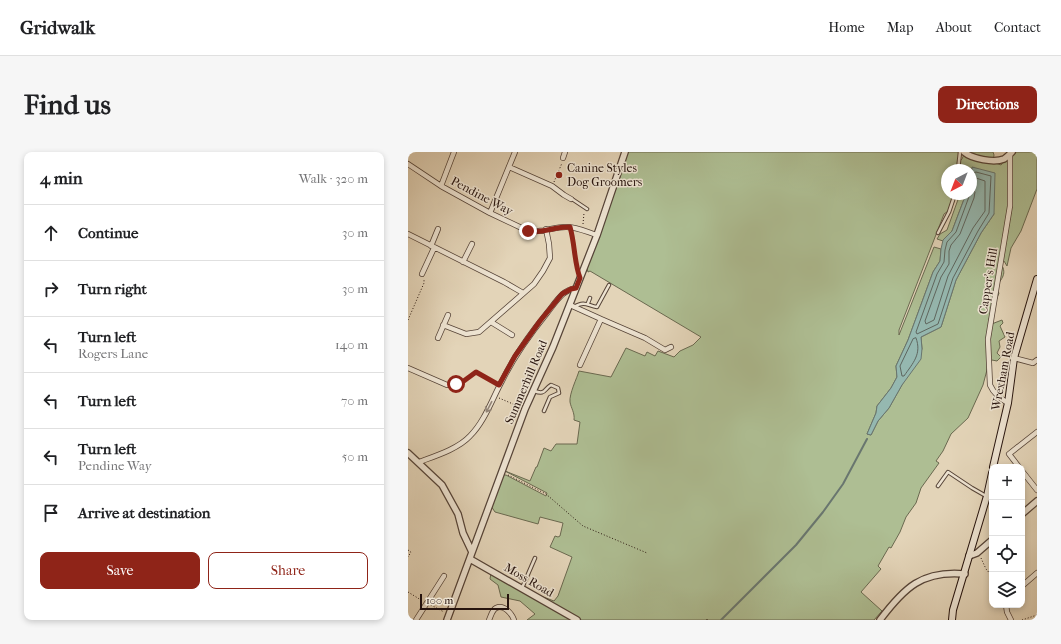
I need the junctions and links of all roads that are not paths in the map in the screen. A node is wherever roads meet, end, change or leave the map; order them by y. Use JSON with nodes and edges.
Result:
{"nodes":[{"id":1,"x":454,"y":152,"type":"edge"},
{"id":2,"x":516,"y":152,"type":"edge"},
{"id":3,"x":565,"y":152,"type":"edge"},
{"id":4,"x":625,"y":152,"type":"edge"},
{"id":5,"x":960,"y":152,"type":"edge"},
{"id":6,"x":964,"y":152,"type":"edge"},
{"id":7,"x":1011,"y":153,"type":"edge"},
{"id":8,"x":563,"y":158,"type":"road end"},
{"id":9,"x":959,"y":164,"type":"edge"},
{"id":10,"x":408,"y":165,"type":"edge"},
{"id":11,"x":510,"y":167,"type":"junction"},
{"id":12,"x":441,"y":186,"type":"junction"},
{"id":13,"x":571,"y":199,"type":"joint"},
{"id":14,"x":953,"y":200,"type":"edge"},
{"id":15,"x":588,"y":210,"type":"road end"},
{"id":16,"x":490,"y":213,"type":"junction"},
{"id":17,"x":438,"y":229,"type":"dead end"},
{"id":18,"x":546,"y":230,"type":"junction"},
{"id":19,"x":938,"y":233,"type":"dead end"},
{"id":20,"x":408,"y":234,"type":"edge"},
{"id":21,"x":597,"y":235,"type":"junction"},
{"id":22,"x":472,"y":244,"type":"dead end"},
{"id":23,"x":433,"y":247,"type":"junction"},
{"id":24,"x":463,"y":262,"type":"junction"},
{"id":25,"x":422,"y":274,"type":"road end"},
{"id":26,"x":1037,"y":279,"type":"edge"},
{"id":27,"x":609,"y":285,"type":"dead end"},
{"id":28,"x":576,"y":288,"type":"junction"},
{"id":29,"x":523,"y":293,"type":"junction"},
{"id":30,"x":590,"y":298,"type":"dead end"},
{"id":31,"x":588,"y":303,"type":"junction"},
{"id":32,"x":572,"y":306,"type":"junction"},
{"id":33,"x":448,"y":315,"type":"dead end"},
{"id":34,"x":601,"y":319,"type":"junction"},
{"id":35,"x":491,"y":322,"type":"junction"},
{"id":36,"x":444,"y":325,"type":"junction"},
{"id":37,"x":512,"y":335,"type":"dead end"},
{"id":38,"x":438,"y":338,"type":"dead end"},
{"id":39,"x":671,"y":347,"type":"dead end"},
{"id":40,"x":1014,"y":358,"type":"junction"},
{"id":41,"x":1037,"y":360,"type":"edge"},
{"id":42,"x":580,"y":365,"type":"dead end"},
{"id":43,"x":408,"y":368,"type":"edge"},
{"id":44,"x":446,"y":385,"type":"road end"},
{"id":45,"x":534,"y":391,"type":"junction"},
{"id":46,"x":1008,"y":403,"type":"junction"},
{"id":47,"x":544,"y":411,"type":"dead end"},
{"id":48,"x":1037,"y":432,"type":"edge"},
{"id":49,"x":408,"y":453,"type":"edge"},
{"id":50,"x":419,"y":462,"type":"junction"},
{"id":51,"x":994,"y":464,"type":"edge"},
{"id":52,"x":1017,"y":464,"type":"edge"},
{"id":53,"x":1025,"y":475,"type":"edge"},
{"id":54,"x":938,"y":486,"type":"dead end"},
{"id":55,"x":989,"y":487,"type":"edge"},
{"id":56,"x":1037,"y":490,"type":"edge"},
{"id":57,"x":987,"y":496,"type":"junction"},
{"id":58,"x":1037,"y":501,"type":"edge"},
{"id":59,"x":1025,"y":511,"type":"edge"},
{"id":60,"x":989,"y":543,"type":"edge"},
{"id":61,"x":472,"y":552,"type":"junction"},
{"id":62,"x":969,"y":556,"type":"junction"},
{"id":63,"x":536,"y":558,"type":"dead end"},
{"id":64,"x":470,"y":559,"type":"junction"},
{"id":65,"x":1037,"y":573,"type":"edge"},
{"id":66,"x":964,"y":574,"type":"junction"},
{"id":67,"x":444,"y":576,"type":"dead end"},
{"id":68,"x":1025,"y":583,"type":"edge"},
{"id":69,"x":522,"y":589,"type":"junction"},
{"id":70,"x":1006,"y":608,"type":"edge"},
{"id":71,"x":448,"y":617,"type":"edge"},
{"id":72,"x":416,"y":620,"type":"edge"},
{"id":73,"x":489,"y":620,"type":"edge"},
{"id":74,"x":514,"y":620,"type":"edge"},
{"id":75,"x":577,"y":620,"type":"edge"},
{"id":76,"x":880,"y":620,"type":"edge"},
{"id":77,"x":952,"y":620,"type":"edge"},
{"id":78,"x":1011,"y":620,"type":"edge"}],
"edges":[{"from":1,"to":12,"type":"street"},
{"from":2,"to":11,"type":"street"},
{"from":3,"to":8,"type":"street"},
{"from":4,"to":21,"type":"street","name":"Summerhill Road"},
{"from":5,"to":9,"type":"lane"},
{"from":6,"to":7,"type":"street"},
{"from":7,"to":46,"type":"street","name":"Capper's Hill"},
{"from":10,"to":12,"type":"street","name":"Pendine Way"},
{"from":11,"to":13,"type":"street"},
{"from":11,"to":16,"type":"street"},
{"from":12,"to":16,"type":"street","name":"Pendine Way"},
{"from":13,"to":15,"type":"lane"},
{"from":14,"to":19,"type":"lane"},
{"from":16,"to":18,"type":"street","name":"Pendine Way"},
{"from":17,"to":23,"type":"street"},
{"from":18,"to":21,"type":"street","name":"Pendine Way"},
{"from":18,"to":29,"type":"street"},
{"from":20,"to":23,"type":"street"},
{"from":21,"to":28,"type":"street","name":"Summerhill Road"},
{"from":22,"to":24,"type":"street"},
{"from":23,"to":24,"type":"street"},
{"from":23,"to":25,"type":"street"},
{"from":24,"to":29,"type":"street"},
{"from":26,"to":40,"type":"main road","name":"Wrexham Road"},
{"from":27,"to":31,"type":"lane"},
{"from":28,"to":32,"type":"street","name":"Summerhill Road"},
{"from":28,"to":50,"type":"street","one_way":true},
{"from":29,"to":35,"type":"street"},
{"from":30,"to":31,"type":"lane"},
{"from":31,"to":32,"type":"lane"},
{"from":32,"to":34,"type":"street"},
{"from":32,"to":45,"type":"street","name":"Summerhill Road"},
{"from":33,"to":36,"type":"street"},
{"from":34,"to":39,"type":"street"},
{"from":34,"to":42,"type":"street"},
{"from":35,"to":36,"type":"street"},
{"from":35,"to":37,"type":"street"},
{"from":36,"to":38,"type":"street"},
{"from":40,"to":41,"type":"street"},
{"from":40,"to":46,"type":"main road","name":"Wrexham Road"},
{"from":43,"to":44,"type":"street"},
{"from":45,"to":47,"type":"lane"},
{"from":45,"to":61,"type":"street","name":"Summerhill Road"},
{"from":46,"to":51,"type":"main road","name":"Wrexham Road"},
{"from":48,"to":52,"type":"street"},
{"from":49,"to":50,"type":"street"},
{"from":50,"to":61,"type":"street"},
{"from":53,"to":56,"type":"street"},
{"from":54,"to":57,"type":"lane"},
{"from":55,"to":57,"type":"main road"},
{"from":57,"to":62,"type":"main road"},
{"from":58,"to":59,"type":"street"},
{"from":60,"to":62,"type":"street"},
{"from":61,"to":64,"type":"street","name":"Summerhill Road"},
{"from":62,"to":66,"type":"main road"},
{"from":63,"to":69,"type":"lane"},
{"from":64,"to":69,"type":"street","name":"Moss Road"},
{"from":64,"to":71,"type":"street","name":"Summerhill Road"},
{"from":65,"to":68,"type":"street"},
{"from":66,"to":76,"type":"street"},
{"from":66,"to":77,"type":"main road"},
{"from":67,"to":72,"type":"street"},
{"from":69,"to":75,"type":"street","name":"Moss Road"},
{"from":70,"to":78,"type":"street"},
{"from":73,"to":74,"type":"street"}]}
